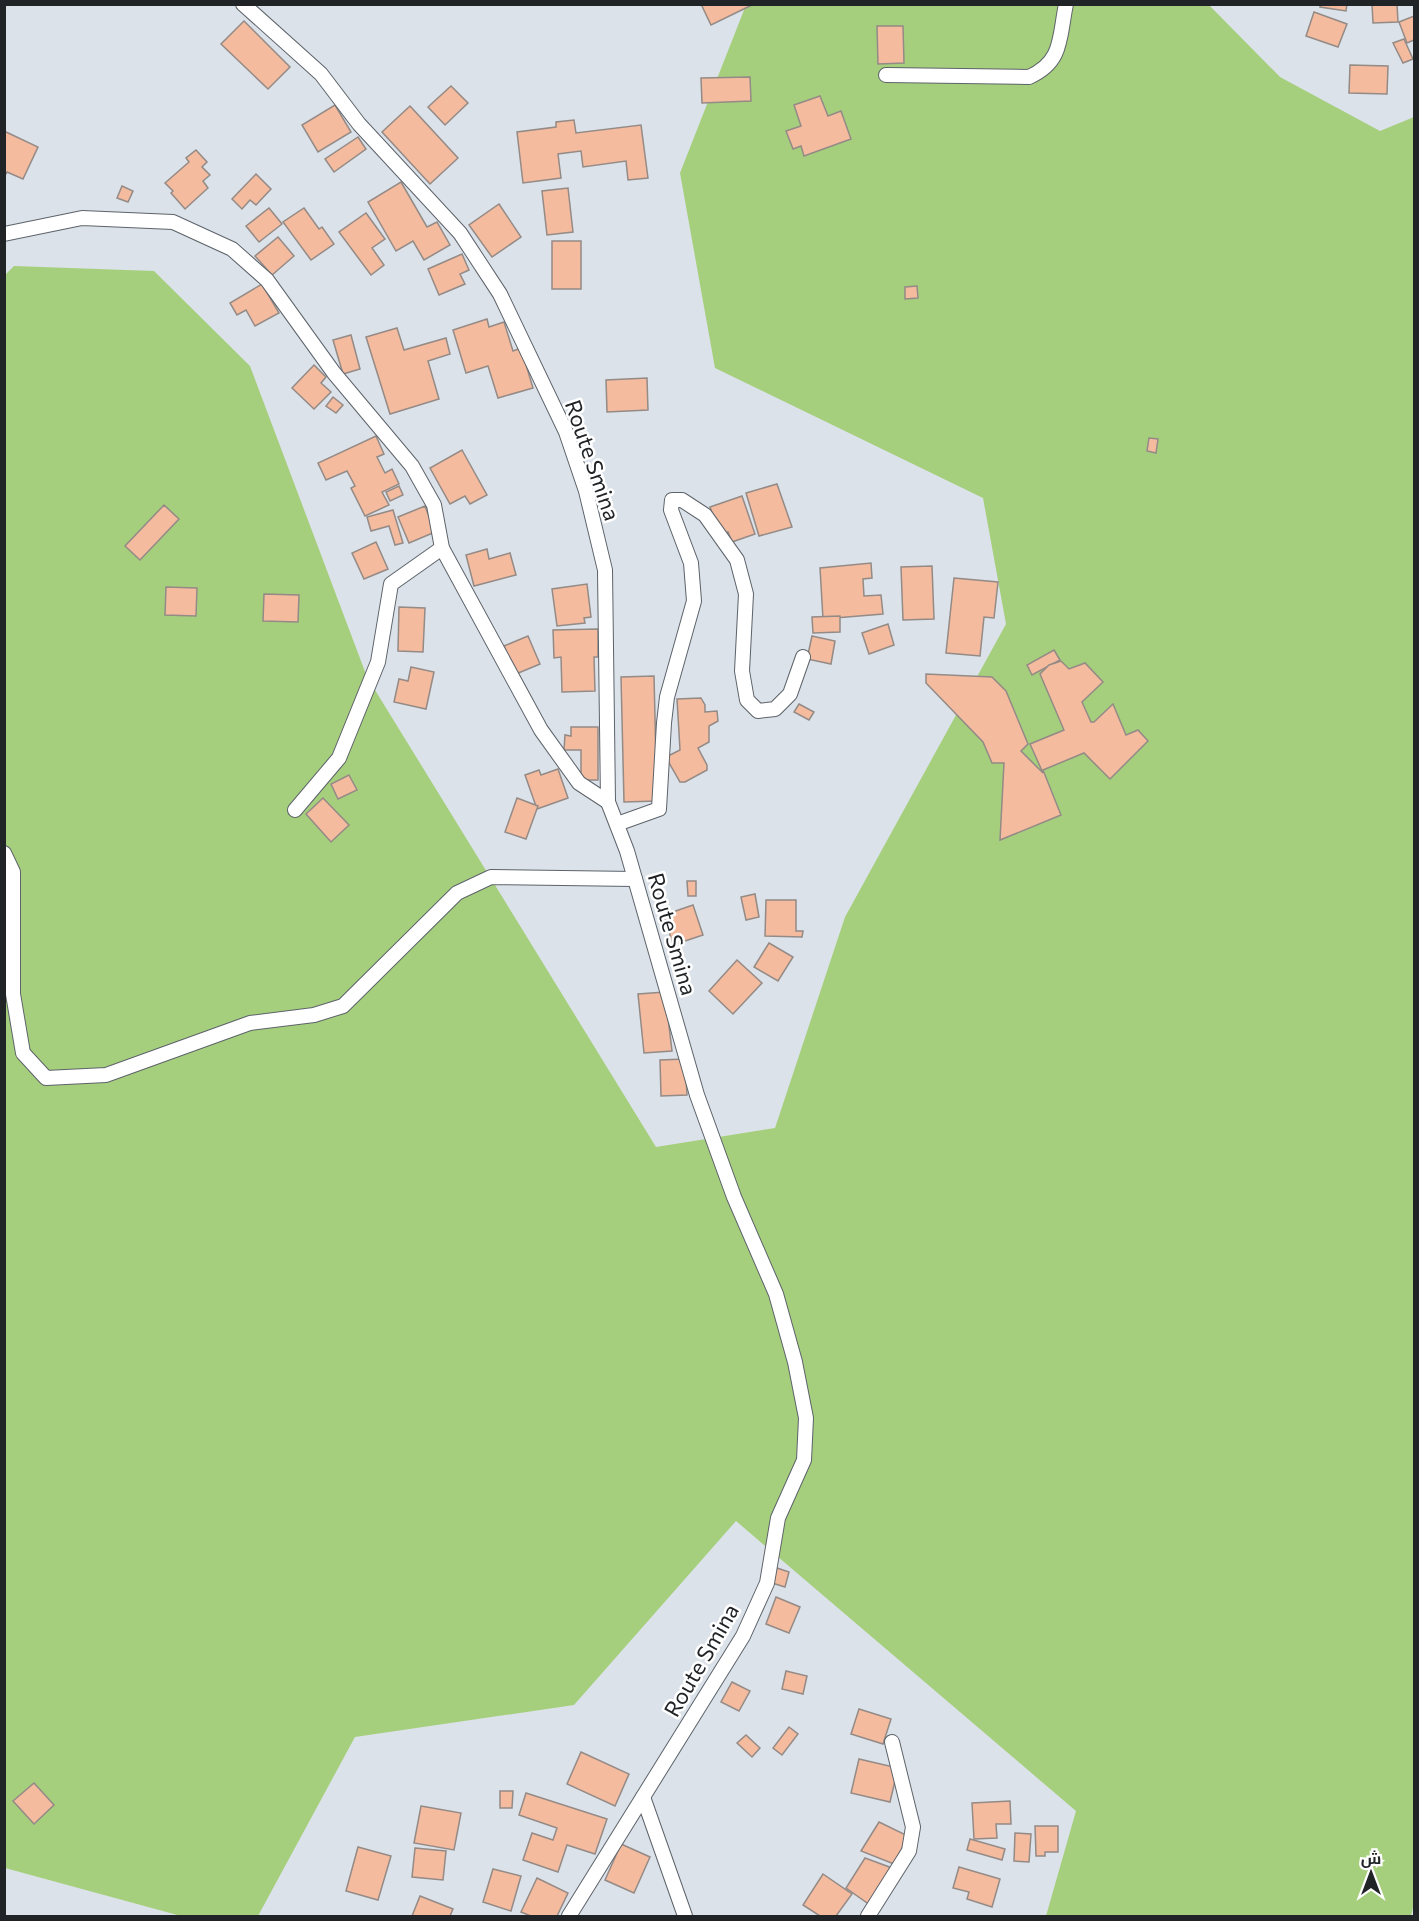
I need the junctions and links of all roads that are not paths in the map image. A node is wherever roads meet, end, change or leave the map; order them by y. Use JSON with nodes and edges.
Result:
{"nodes":[{"id":1,"x":243,"y":4,"type":"edge"},
{"id":2,"x":1066,"y":4,"type":"edge"},
{"id":3,"x":886,"y":75,"type":"dead end"},
{"id":4,"x":4,"y":234,"type":"edge"},
{"id":5,"x":442,"y":548,"type":"junction"},
{"id":6,"x":802,"y":657,"type":"dead end"},
{"id":7,"x":608,"y":802,"type":"junction"},
{"id":8,"x":295,"y":810,"type":"dead end"},
{"id":9,"x":617,"y":824,"type":"junction"},
{"id":10,"x":4,"y":853,"type":"edge"},
{"id":11,"x":635,"y":879,"type":"junction"},
{"id":12,"x":892,"y":1742,"type":"dead end"},
{"id":13,"x":643,"y":1797,"type":"junction"},
{"id":14,"x":569,"y":1917,"type":"edge"},
{"id":15,"x":685,"y":1917,"type":"edge"},
{"id":16,"x":868,"y":1917,"type":"edge"}],
"edges":[{"from":1,"to":7,"type":"street","name":"Route Smina"},
{"from":2,"to":3,"type":"street"},
{"from":4,"to":5,"type":"street"},
{"from":5,"to":7,"type":"street"},
{"from":5,"to":8,"type":"street"},
{"from":6,"to":9,"type":"street"},
{"from":7,"to":9,"type":"street","name":"Route Smina"},
{"from":9,"to":11,"type":"street","name":"Route Smina"},
{"from":10,"to":11,"type":"street"},
{"from":11,"to":13,"type":"street","name":"Route Smina"},
{"from":12,"to":16,"type":"street"},
{"from":13,"to":14,"type":"street","name":"Route Smina"},
{"from":13,"to":15,"type":"street"}]}
